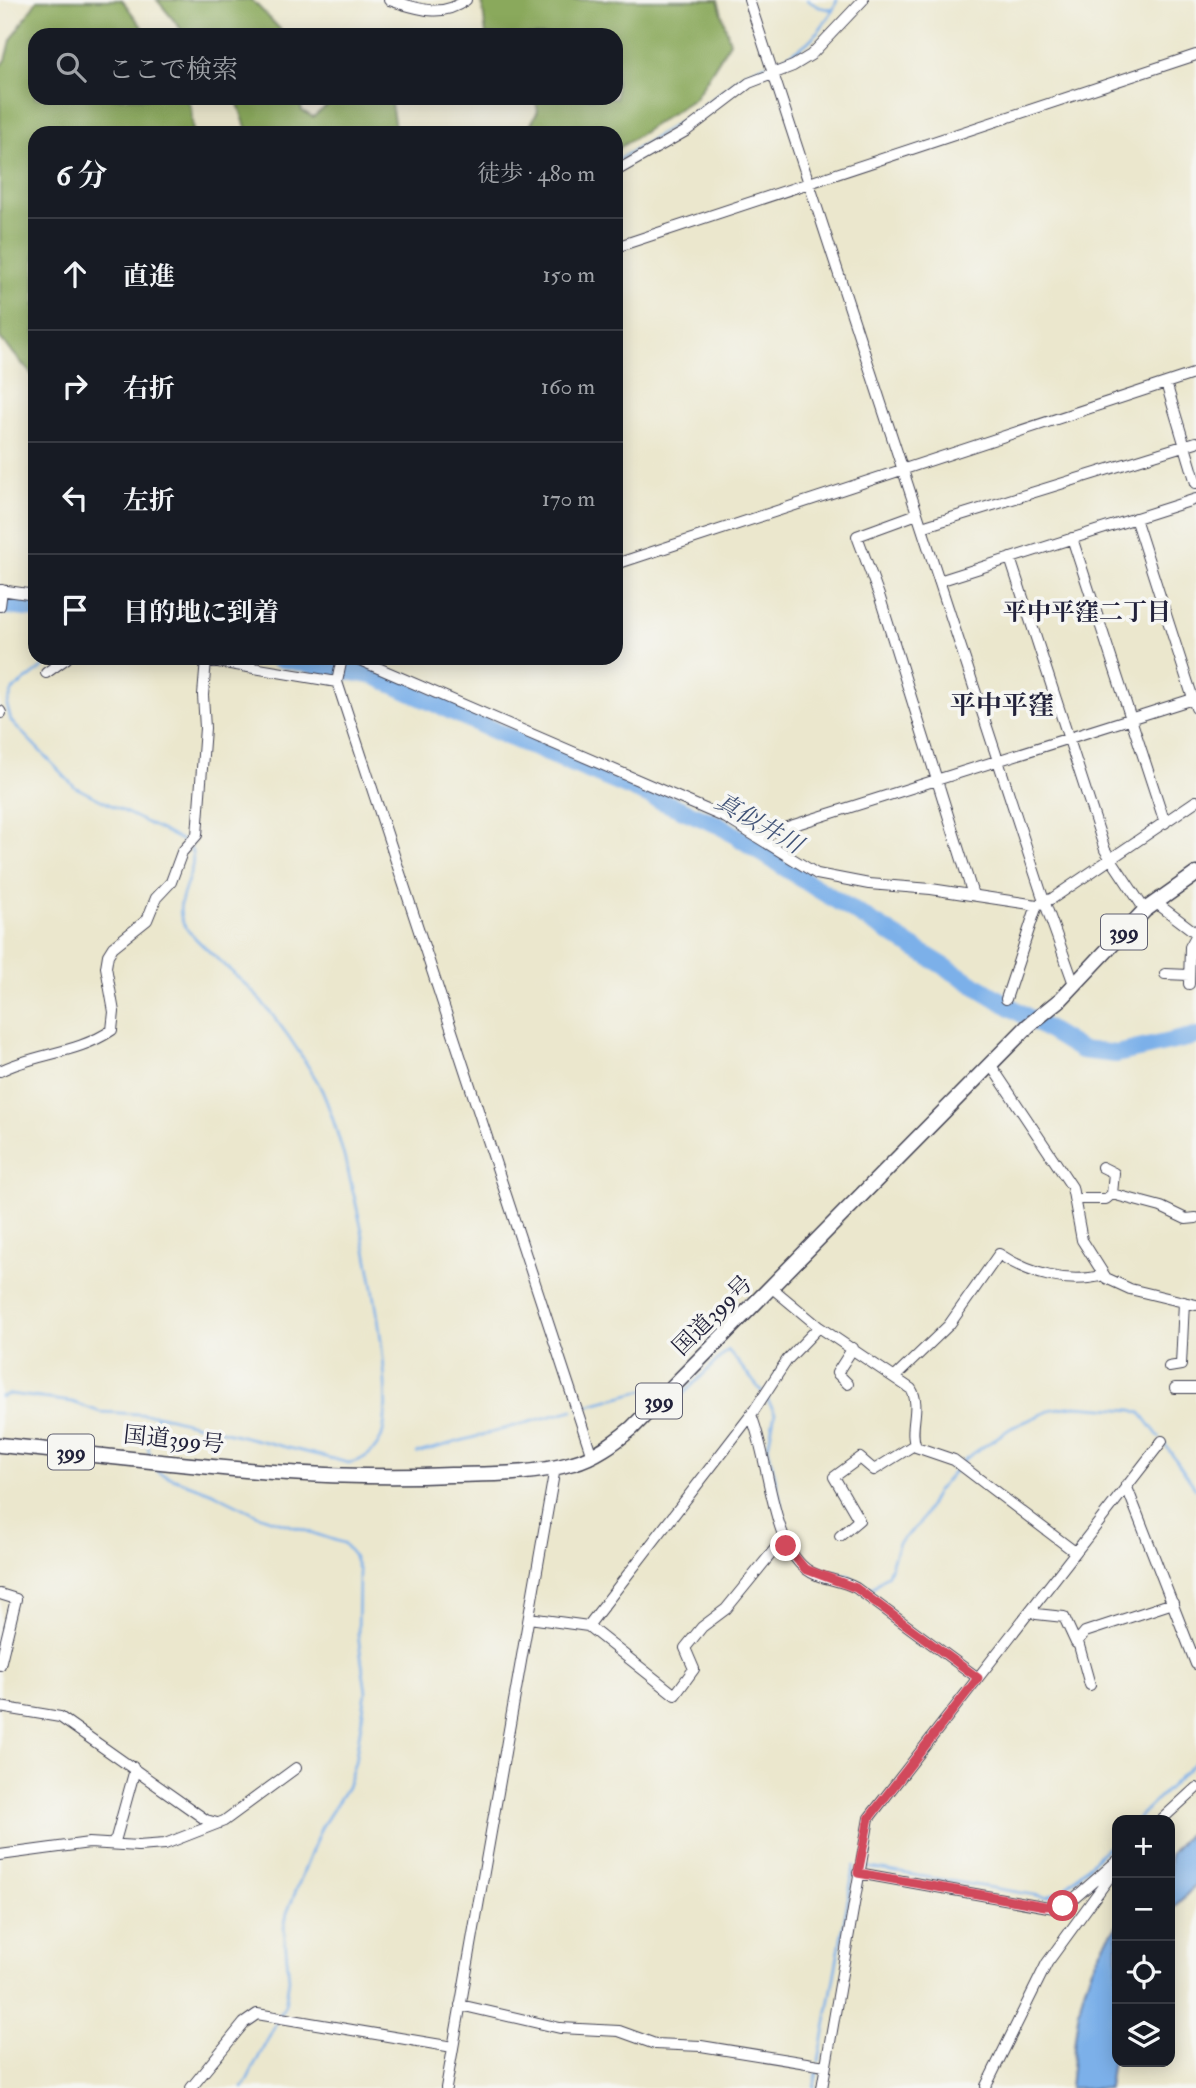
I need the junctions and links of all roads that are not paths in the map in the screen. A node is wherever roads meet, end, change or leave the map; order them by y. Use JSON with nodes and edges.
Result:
{"nodes":[{"id":1,"x":389,"y":0,"type":"edge"},
{"id":2,"x":466,"y":0,"type":"edge"},
{"id":3,"x":749,"y":0,"type":"edge"},
{"id":4,"x":863,"y":0,"type":"edge"},
{"id":5,"x":1196,"y":55,"type":"edge"},
{"id":6,"x":773,"y":65,"type":"junction"},
{"id":7,"x":623,"y":167,"type":"edge"},
{"id":8,"x":811,"y":182,"type":"junction"},
{"id":9,"x":623,"y":245,"type":"edge"},
{"id":10,"x":1196,"y":373,"type":"edge"},
{"id":11,"x":1166,"y":383,"type":"junction"},
{"id":12,"x":1196,"y":442,"type":"edge"},
{"id":13,"x":1184,"y":446,"type":"junction"},
{"id":14,"x":903,"y":469,"type":"junction"},
{"id":15,"x":1196,"y":484,"type":"edge"},
{"id":16,"x":1196,"y":499,"type":"edge"},
{"id":17,"x":917,"y":514,"type":"junction"},
{"id":18,"x":1135,"y":518,"type":"junction"},
{"id":19,"x":922,"y":527,"type":"junction"},
{"id":20,"x":1072,"y":538,"type":"junction"},
{"id":21,"x":1010,"y":558,"type":"junction"},
{"id":22,"x":623,"y":562,"type":"edge"},
{"id":23,"x":939,"y":581,"type":"junction"},
{"id":24,"x":1,"y":591,"type":"edge"},
{"id":25,"x":28,"y":594,"type":"edge"},
{"id":26,"x":0,"y":606,"type":"edge"},
{"id":27,"x":57,"y":665,"type":"edge"},
{"id":28,"x":203,"y":665,"type":"edge"},
{"id":29,"x":241,"y":665,"type":"edge"},
{"id":30,"x":340,"y":665,"type":"edge"},
{"id":31,"x":371,"y":665,"type":"edge"},
{"id":32,"x":46,"y":673,"type":"dead end"},
{"id":33,"x":337,"y":680,"type":"junction"},
{"id":34,"x":1195,"y":701,"type":"edge"},
{"id":35,"x":1130,"y":719,"type":"junction"},
{"id":36,"x":1070,"y":739,"type":"junction"},
{"id":37,"x":998,"y":761,"type":"junction"},
{"id":38,"x":937,"y":783,"type":"junction"},
{"id":39,"x":1196,"y":801,"type":"edge"},
{"id":40,"x":1165,"y":823,"type":"junction"},
{"id":41,"x":759,"y":836,"type":"junction"},
{"id":42,"x":1110,"y":859,"type":"junction"},
{"id":43,"x":1195,"y":876,"type":"edge"},
{"id":44,"x":973,"y":895,"type":"junction"},
{"id":45,"x":1042,"y":903,"type":"junction"},
{"id":46,"x":1150,"y":906,"type":"junction"},
{"id":47,"x":1196,"y":935,"type":"edge"},
{"id":48,"x":1165,"y":974,"type":"dead end"},
{"id":49,"x":1074,"y":985,"type":"junction"},
{"id":50,"x":1006,"y":999,"type":"dead end"},
{"id":51,"x":990,"y":1064,"type":"junction"},
{"id":52,"x":0,"y":1071,"type":"edge"},
{"id":53,"x":1118,"y":1161,"type":"dead end"},
{"id":54,"x":1101,"y":1167,"type":"dead end"},
{"id":55,"x":1113,"y":1171,"type":"junction"},
{"id":56,"x":1112,"y":1194,"type":"junction"},
{"id":57,"x":1076,"y":1199,"type":"junction"},
{"id":58,"x":1196,"y":1218,"type":"edge"},
{"id":59,"x":1104,"y":1275,"type":"junction"},
{"id":60,"x":771,"y":1287,"type":"junction"},
{"id":61,"x":1184,"y":1302,"type":"junction"},
{"id":62,"x":1196,"y":1306,"type":"edge"},
{"id":63,"x":819,"y":1327,"type":"junction"},
{"id":64,"x":853,"y":1348,"type":"junction"},
{"id":65,"x":1169,"y":1367,"type":"dead end"},
{"id":66,"x":895,"y":1377,"type":"junction"},
{"id":67,"x":848,"y":1384,"type":"dead end"},
{"id":68,"x":1175,"y":1388,"type":"dead end"},
{"id":69,"x":1196,"y":1388,"type":"edge"},
{"id":70,"x":751,"y":1415,"type":"junction"},
{"id":71,"x":1161,"y":1441,"type":"dead end"},
{"id":72,"x":0,"y":1445,"type":"edge"},
{"id":73,"x":914,"y":1445,"type":"junction"},
{"id":74,"x":592,"y":1456,"type":"junction"},
{"id":75,"x":555,"y":1468,"type":"junction"},
{"id":76,"x":1126,"y":1485,"type":"junction"},
{"id":77,"x":840,"y":1536,"type":"dead end"},
{"id":78,"x":783,"y":1539,"type":"junction"},
{"id":79,"x":1075,"y":1552,"type":"junction"},
{"id":80,"x":0,"y":1594,"type":"edge"},
{"id":81,"x":1173,"y":1603,"type":"junction"},
{"id":82,"x":1033,"y":1607,"type":"junction"},
{"id":83,"x":529,"y":1618,"type":"junction"},
{"id":84,"x":588,"y":1626,"type":"junction"},
{"id":85,"x":1078,"y":1642,"type":"junction"},
{"id":86,"x":1196,"y":1664,"type":"edge"},
{"id":87,"x":0,"y":1665,"type":"edge"},
{"id":88,"x":978,"y":1678,"type":"junction"},
{"id":89,"x":1090,"y":1685,"type":"dead end"},
{"id":90,"x":0,"y":1707,"type":"edge"},
{"id":91,"x":133,"y":1767,"type":"junction"},
{"id":92,"x":296,"y":1768,"type":"dead end"},
{"id":93,"x":1196,"y":1788,"type":"edge"},
{"id":94,"x":1166,"y":1815,"type":"edge"},
{"id":95,"x":217,"y":1823,"type":"junction"},
{"id":96,"x":111,"y":1844,"type":"junction"},
{"id":97,"x":0,"y":1855,"type":"edge"},
{"id":98,"x":1112,"y":1865,"type":"edge"},
{"id":99,"x":858,"y":1873,"type":"junction"},
{"id":100,"x":1112,"y":1874,"type":"edge"},
{"id":101,"x":460,"y":2005,"type":"junction"},
{"id":102,"x":453,"y":2047,"type":"junction"},
{"id":103,"x":820,"y":2066,"type":"junction"},
{"id":104,"x":986,"y":2086,"type":"dead end"},
{"id":105,"x":191,"y":2088,"type":"edge"},
{"id":106,"x":446,"y":2088,"type":"edge"},
{"id":107,"x":822,"y":2088,"type":"edge"}],
"edges":[{"from":1,"to":2,"type":"street"},
{"from":3,"to":6,"type":"street"},
{"from":4,"to":6,"type":"street"},
{"from":5,"to":8,"type":"street"},
{"from":6,"to":7,"type":"street"},
{"from":6,"to":8,"type":"street"},
{"from":8,"to":9,"type":"street"},
{"from":8,"to":14,"type":"street"},
{"from":10,"to":11,"type":"street"},
{"from":11,"to":13,"type":"street"},
{"from":11,"to":14,"type":"street"},
{"from":12,"to":13,"type":"street"},
{"from":13,"to":15,"type":"street"},
{"from":13,"to":19,"type":"street"},
{"from":14,"to":17,"type":"street"},
{"from":14,"to":22,"type":"street"},
{"from":16,"to":18,"type":"street"},
{"from":17,"to":19,"type":"street"},
{"from":17,"to":38,"type":"street"},
{"from":18,"to":20,"type":"street"},
{"from":18,"to":34,"type":"street"},
{"from":19,"to":23,"type":"street"},
{"from":20,"to":21,"type":"street"},
{"from":20,"to":35,"type":"street"},
{"from":21,"to":23,"type":"street"},
{"from":21,"to":36,"type":"street"},
{"from":23,"to":37,"type":"street"},
{"from":24,"to":25,"type":"street"},
{"from":24,"to":26,"type":"street"},
{"from":27,"to":32,"type":"street"},
{"from":28,"to":52,"type":"street"},
{"from":29,"to":33,"type":"street"},
{"from":30,"to":33,"type":"street"},
{"from":31,"to":41,"type":"street"},
{"from":33,"to":74,"type":"street"},
{"from":34,"to":35,"type":"street"},
{"from":35,"to":36,"type":"street"},
{"from":35,"to":40,"type":"street"},
{"from":36,"to":37,"type":"street"},
{"from":36,"to":42,"type":"street"},
{"from":37,"to":38,"type":"street"},
{"from":37,"to":45,"type":"street"},
{"from":38,"to":41,"type":"street"},
{"from":38,"to":44,"type":"street"},
{"from":39,"to":40,"type":"street"},
{"from":40,"to":42,"type":"street"},
{"from":41,"to":44,"type":"street"},
{"from":42,"to":45,"type":"street"},
{"from":42,"to":46,"type":"street"},
{"from":43,"to":46,"type":"highway","name":"国道399号","number":"399"},
{"from":44,"to":45,"type":"street"},
{"from":45,"to":49,"type":"street"},
{"from":45,"to":50,"type":"street"},
{"from":46,"to":47,"type":"street"},
{"from":46,"to":49,"type":"highway","name":"国道399号","number":"399"},
{"from":47,"to":48,"type":"street"},
{"from":49,"to":51,"type":"highway","name":"国道399号","number":"399"},
{"from":51,"to":57,"type":"street"},
{"from":51,"to":60,"type":"highway","name":"国道399号","number":"399"},
{"from":53,"to":55,"type":"street"},
{"from":54,"to":55,"type":"street"},
{"from":55,"to":56,"type":"street"},
{"from":56,"to":57,"type":"street"},
{"from":56,"to":58,"type":"street"},
{"from":57,"to":59,"type":"street"},
{"from":59,"to":61,"type":"street"},
{"from":59,"to":66,"type":"street"},
{"from":60,"to":63,"type":"street"},
{"from":60,"to":74,"type":"highway","name":"国道399号","number":"399"},
{"from":61,"to":62,"type":"street"},
{"from":61,"to":65,"type":"street"},
{"from":63,"to":64,"type":"street"},
{"from":63,"to":70,"type":"street"},
{"from":64,"to":66,"type":"street"},
{"from":64,"to":67,"type":"street"},
{"from":66,"to":73,"type":"street"},
{"from":68,"to":69,"type":"street"},
{"from":70,"to":78,"type":"street"},
{"from":70,"to":84,"type":"street"},
{"from":71,"to":76,"type":"street"},
{"from":72,"to":75,"type":"highway","name":"国道399号","number":"399"},
{"from":73,"to":77,"type":"street"},
{"from":73,"to":79,"type":"street"},
{"from":74,"to":75,"type":"highway","name":"国道399号","number":"399"},
{"from":75,"to":83,"type":"street"},
{"from":76,"to":79,"type":"street"},
{"from":76,"to":81,"type":"street"},
{"from":78,"to":84,"type":"street"},
{"from":78,"to":88,"type":"street"},
{"from":79,"to":82,"type":"street"},
{"from":80,"to":87,"type":"street"},
{"from":81,"to":85,"type":"street"},
{"from":81,"to":86,"type":"street"},
{"from":82,"to":85,"type":"street"},
{"from":82,"to":88,"type":"street"},
{"from":83,"to":84,"type":"street"},
{"from":83,"to":101,"type":"street"},
{"from":85,"to":89,"type":"street"},
{"from":88,"to":99,"type":"street"},
{"from":90,"to":91,"type":"street"},
{"from":91,"to":95,"type":"street"},
{"from":91,"to":96,"type":"street"},
{"from":92,"to":95,"type":"street"},
{"from":93,"to":94,"type":"street"},
{"from":95,"to":96,"type":"street"},
{"from":96,"to":97,"type":"street"},
{"from":98,"to":99,"type":"street"},
{"from":99,"to":103,"type":"street"},
{"from":100,"to":104,"type":"street"},
{"from":101,"to":102,"type":"street"},
{"from":101,"to":103,"type":"street"},
{"from":102,"to":105,"type":"street"},
{"from":102,"to":106,"type":"street"},
{"from":103,"to":107,"type":"street"}]}
